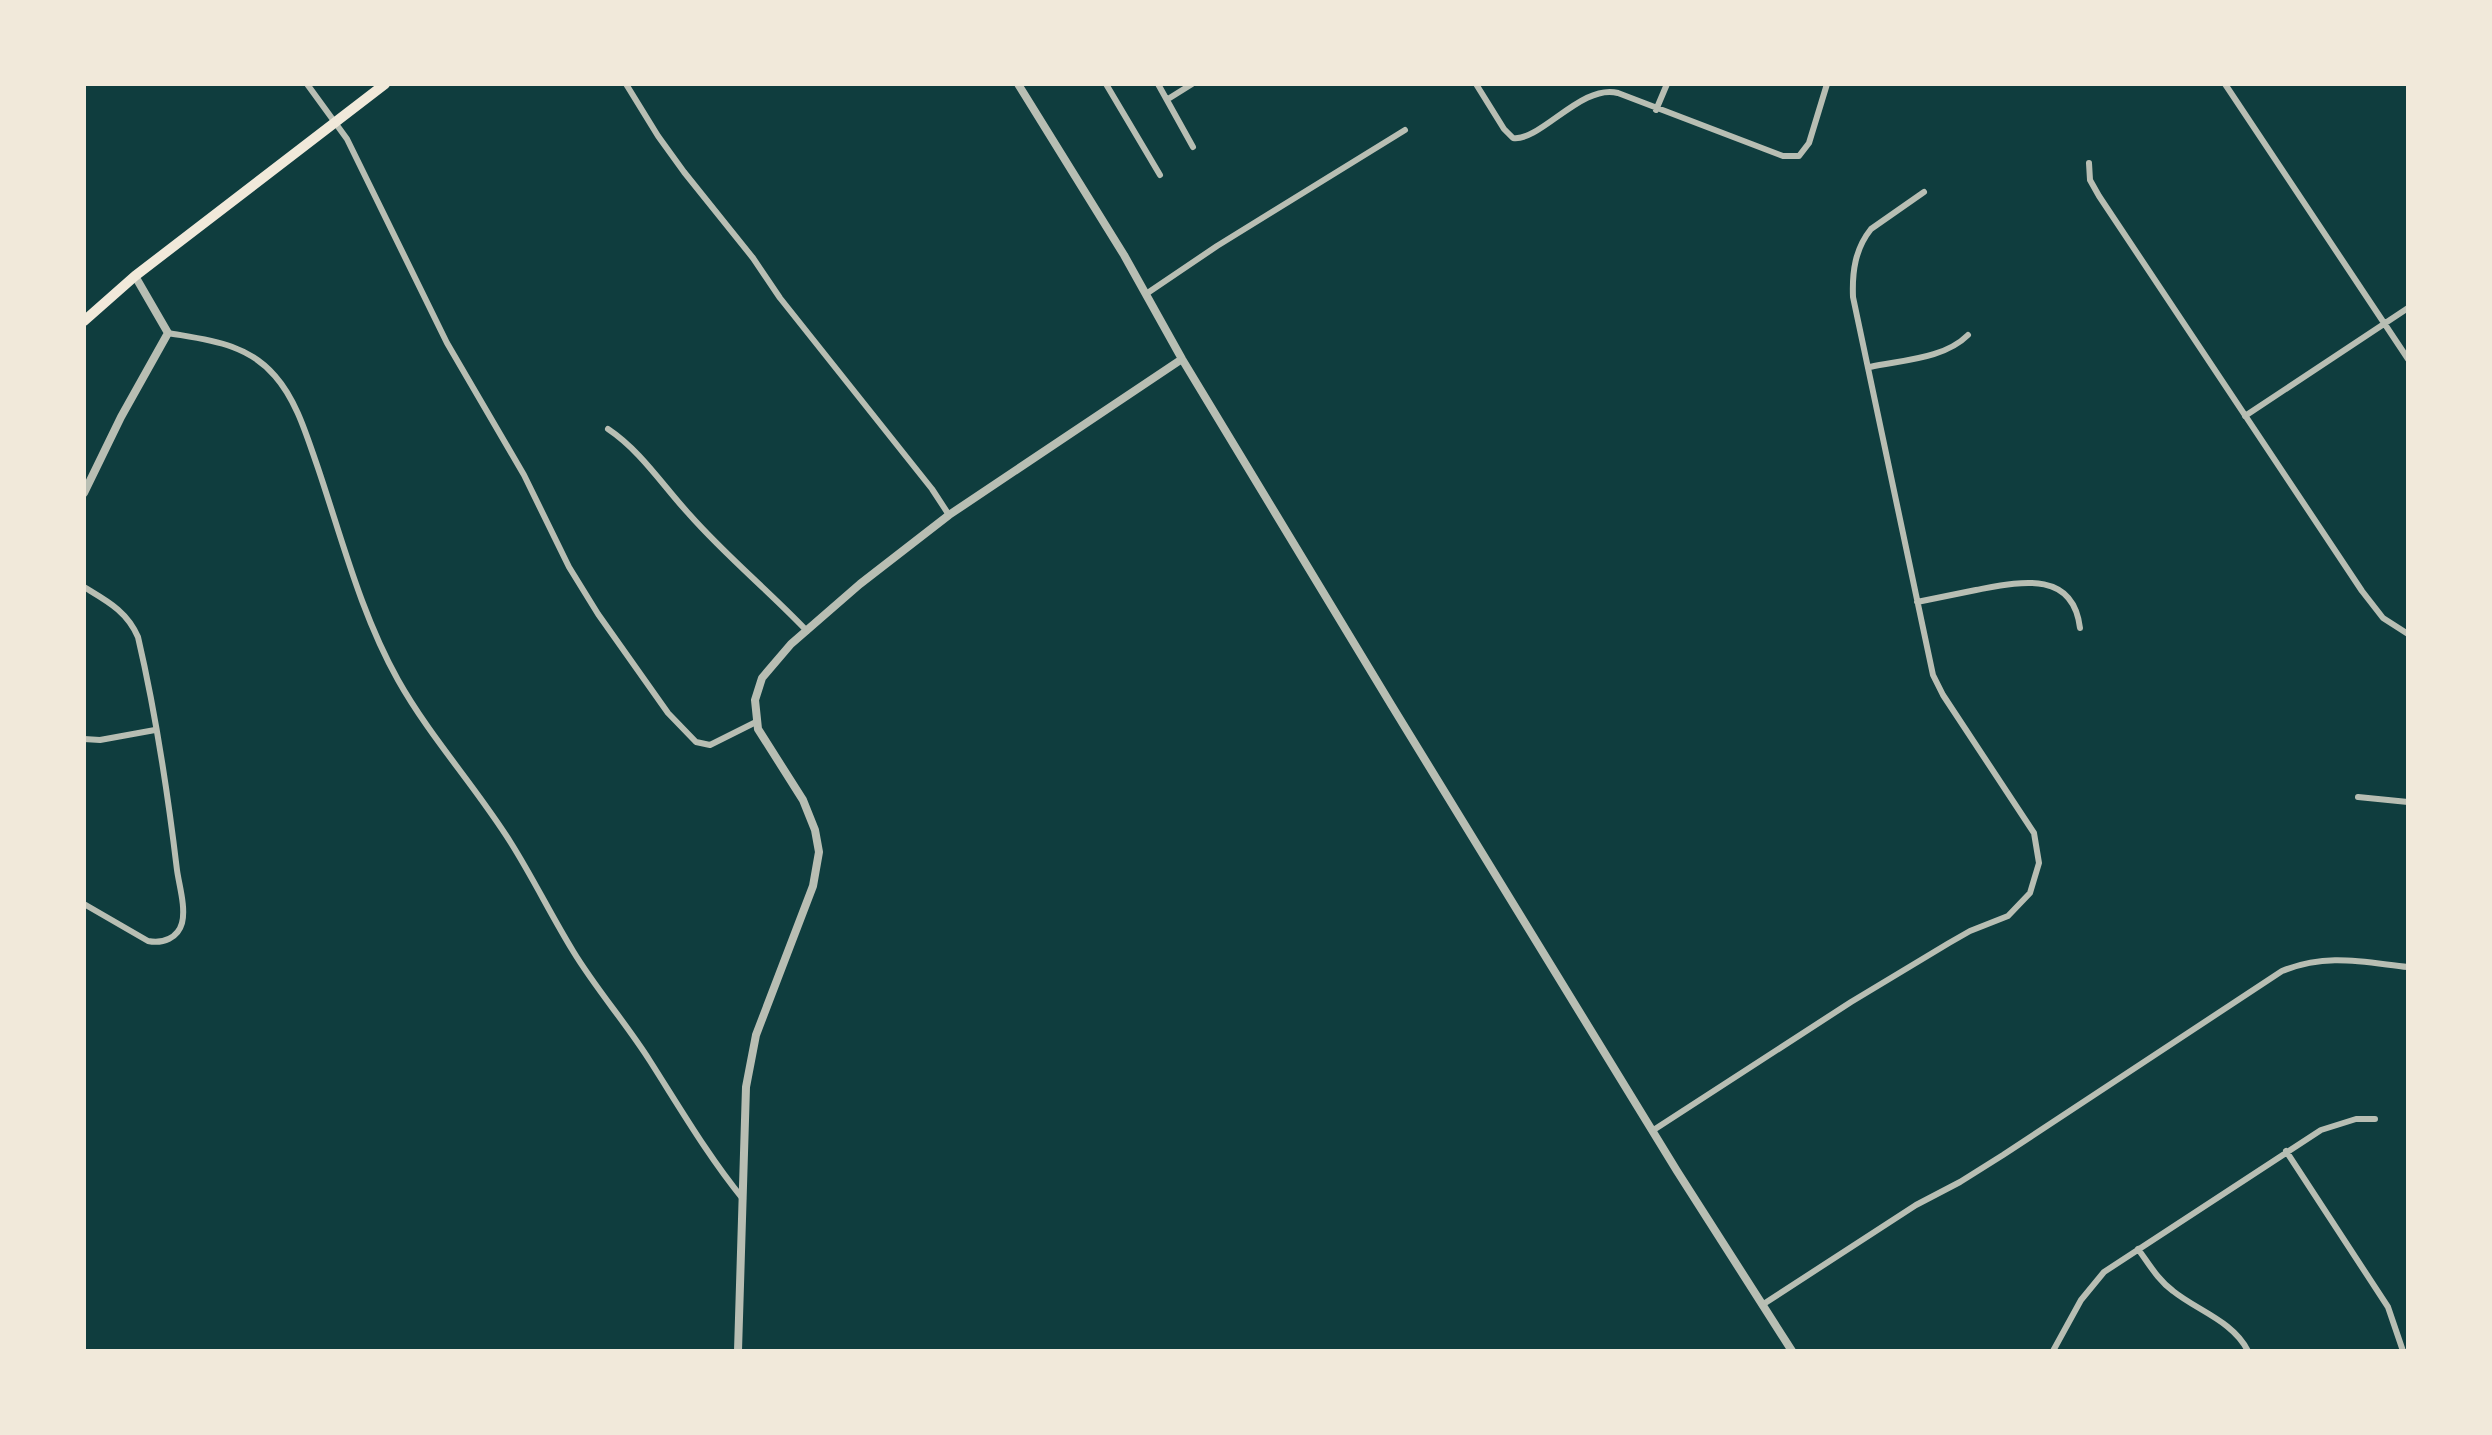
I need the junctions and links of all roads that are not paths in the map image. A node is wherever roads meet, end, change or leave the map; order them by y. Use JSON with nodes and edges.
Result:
{"nodes":[{"id":1,"x":307,"y":84,"type":"edge"},
{"id":2,"x":385,"y":84,"type":"edge"},
{"id":3,"x":626,"y":84,"type":"edge"},
{"id":4,"x":1018,"y":84,"type":"edge"},
{"id":5,"x":1106,"y":84,"type":"edge"},
{"id":6,"x":1158,"y":84,"type":"edge"},
{"id":7,"x":1192,"y":84,"type":"edge"},
{"id":8,"x":1476,"y":84,"type":"edge"},
{"id":9,"x":1667,"y":84,"type":"edge"},
{"id":10,"x":1827,"y":84,"type":"edge"},
{"id":11,"x":2225,"y":84,"type":"edge"},
{"id":12,"x":1168,"y":99,"type":"junction"},
{"id":13,"x":1656,"y":110,"type":"junction"},
{"id":14,"x":334,"y":122,"type":"junction"},
{"id":15,"x":1405,"y":130,"type":"dead end"},
{"id":16,"x":1193,"y":147,"type":"dead end"},
{"id":17,"x":2089,"y":163,"type":"dead end"},
{"id":18,"x":1160,"y":175,"type":"dead end"},
{"id":19,"x":1924,"y":192,"type":"dead end"},
{"id":20,"x":135,"y":276,"type":"junction"},
{"id":21,"x":1146,"y":294,"type":"junction"},
{"id":22,"x":2408,"y":308,"type":"edge"},
{"id":23,"x":84,"y":321,"type":"edge"},
{"id":24,"x":2385,"y":324,"type":"junction"},
{"id":25,"x":168,"y":333,"type":"junction"},
{"id":26,"x":1968,"y":335,"type":"dead end"},
{"id":27,"x":1182,"y":359,"type":"junction"},
{"id":28,"x":2408,"y":359,"type":"edge"},
{"id":29,"x":1870,"y":368,"type":"junction"},
{"id":30,"x":2245,"y":416,"type":"junction"},
{"id":31,"x":608,"y":429,"type":"dead end"},
{"id":32,"x":84,"y":494,"type":"edge"},
{"id":33,"x":948,"y":515,"type":"junction"},
{"id":34,"x":84,"y":587,"type":"edge"},
{"id":35,"x":1917,"y":602,"type":"junction"},
{"id":36,"x":2080,"y":628,"type":"dead end"},
{"id":37,"x":807,"y":631,"type":"junction"},
{"id":38,"x":2408,"y":634,"type":"edge"},
{"id":39,"x":756,"y":722,"type":"junction"},
{"id":40,"x":155,"y":730,"type":"junction"},
{"id":41,"x":84,"y":739,"type":"edge"},
{"id":42,"x":2358,"y":797,"type":"dead end"},
{"id":43,"x":2408,"y":802,"type":"edge"},
{"id":44,"x":84,"y":904,"type":"edge"},
{"id":45,"x":2408,"y":967,"type":"edge"},
{"id":46,"x":2375,"y":1119,"type":"dead end"},
{"id":47,"x":1652,"y":1131,"type":"junction"},
{"id":48,"x":2286,"y":1152,"type":"junction"},
{"id":49,"x":743,"y":1199,"type":"junction"},
{"id":50,"x":2138,"y":1250,"type":"junction"},
{"id":51,"x":1762,"y":1305,"type":"junction"},
{"id":52,"x":738,"y":1351,"type":"edge"},
{"id":53,"x":1792,"y":1351,"type":"edge"},
{"id":54,"x":2053,"y":1351,"type":"edge"},
{"id":55,"x":2248,"y":1351,"type":"edge"},
{"id":56,"x":2403,"y":1351,"type":"edge"}],
"edges":[{"from":1,"to":14,"type":"street"},
{"from":2,"to":14,"type":"main road"},
{"from":3,"to":33,"type":"street"},
{"from":4,"to":21,"type":"street"},
{"from":5,"to":18,"type":"street"},
{"from":6,"to":12,"type":"street"},
{"from":7,"to":12,"type":"street"},
{"from":8,"to":13,"type":"street"},
{"from":9,"to":13,"type":"street"},
{"from":10,"to":13,"type":"street"},
{"from":11,"to":24,"type":"street"},
{"from":12,"to":16,"type":"street"},
{"from":14,"to":20,"type":"main road"},
{"from":14,"to":39,"type":"street"},
{"from":15,"to":21,"type":"street"},
{"from":17,"to":30,"type":"street"},
{"from":19,"to":29,"type":"street"},
{"from":20,"to":23,"type":"main road"},
{"from":20,"to":25,"type":"street"},
{"from":21,"to":27,"type":"street"},
{"from":22,"to":24,"type":"street"},
{"from":24,"to":28,"type":"street"},
{"from":24,"to":30,"type":"street"},
{"from":25,"to":32,"type":"street"},
{"from":25,"to":49,"type":"street"},
{"from":26,"to":29,"type":"street"},
{"from":27,"to":33,"type":"street"},
{"from":27,"to":47,"type":"street"},
{"from":29,"to":35,"type":"street"},
{"from":30,"to":38,"type":"street"},
{"from":31,"to":37,"type":"street"},
{"from":33,"to":37,"type":"street"},
{"from":34,"to":40,"type":"street"},
{"from":35,"to":36,"type":"street"},
{"from":35,"to":47,"type":"street"},
{"from":37,"to":39,"type":"street"},
{"from":39,"to":49,"type":"street"},
{"from":40,"to":41,"type":"street"},
{"from":40,"to":44,"type":"street"},
{"from":42,"to":43,"type":"street"},
{"from":45,"to":51,"type":"street"},
{"from":46,"to":48,"type":"street"},
{"from":47,"to":51,"type":"street"},
{"from":48,"to":50,"type":"street"},
{"from":48,"to":56,"type":"street"},
{"from":49,"to":52,"type":"street"},
{"from":50,"to":54,"type":"street"},
{"from":50,"to":55,"type":"street"},
{"from":51,"to":53,"type":"street"}]}
